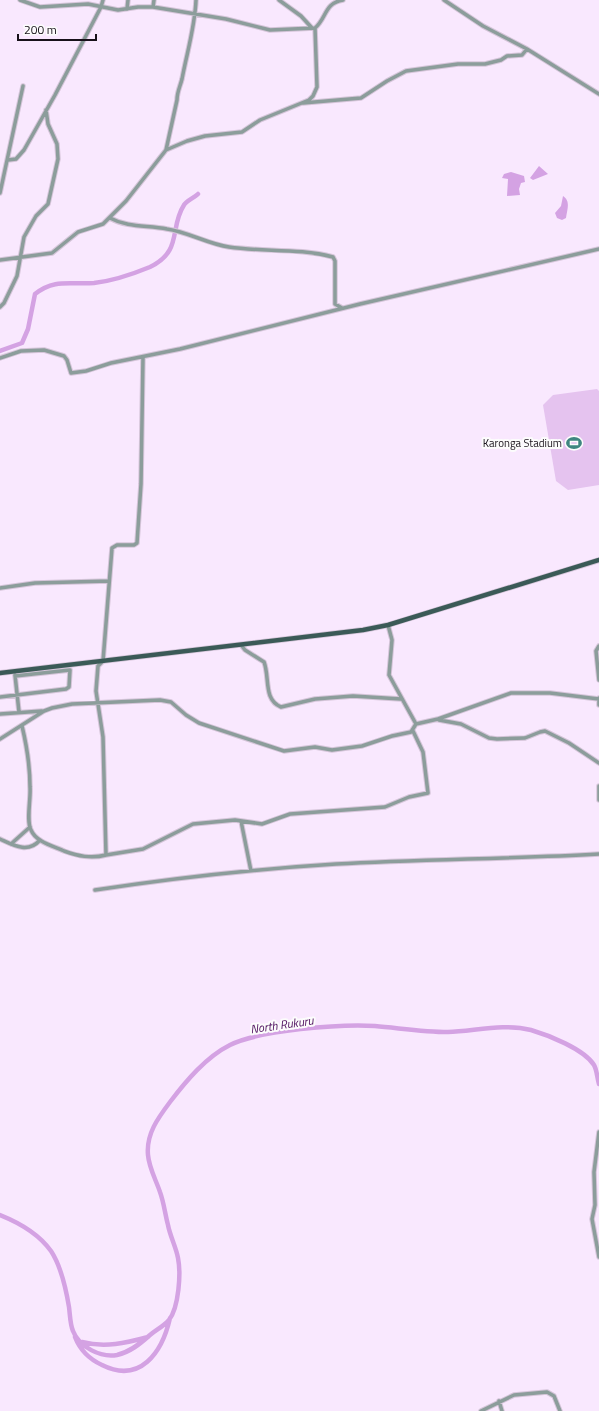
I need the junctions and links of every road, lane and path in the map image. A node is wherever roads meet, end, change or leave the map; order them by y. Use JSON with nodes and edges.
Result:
{"nodes":[{"id":1,"x":20,"y":0,"type":"edge"},
{"id":2,"x":103,"y":0,"type":"edge"},
{"id":3,"x":128,"y":0,"type":"edge"},
{"id":4,"x":154,"y":0,"type":"edge"},
{"id":5,"x":196,"y":0,"type":"edge"},
{"id":6,"x":279,"y":0,"type":"edge"},
{"id":7,"x":338,"y":0,"type":"edge"},
{"id":8,"x":343,"y":0,"type":"edge"},
{"id":9,"x":444,"y":0,"type":"edge"},
{"id":10,"x":101,"y":7,"type":"junction"},
{"id":11,"x":153,"y":7,"type":"junction"},
{"id":12,"x":127,"y":9,"type":"junction"},
{"id":13,"x":196,"y":14,"type":"junction"},
{"id":14,"x":314,"y":28,"type":"junction"},
{"id":15,"x":527,"y":49,"type":"junction"},
{"id":16,"x":23,"y":86,"type":"dead end"},
{"id":17,"x":599,"y":94,"type":"edge"},
{"id":18,"x":300,"y":103,"type":"junction"},
{"id":19,"x":46,"y":110,"type":"junction"},
{"id":20,"x":166,"y":150,"type":"junction"},
{"id":21,"x":8,"y":160,"type":"junction"},
{"id":22,"x":0,"y":193,"type":"edge"},
{"id":23,"x":110,"y":218,"type":"junction"},
{"id":24,"x":599,"y":249,"type":"edge"},
{"id":25,"x":20,"y":258,"type":"junction"},
{"id":26,"x":0,"y":260,"type":"edge"},
{"id":27,"x":0,"y":306,"type":"edge"},
{"id":28,"x":342,"y":309,"type":"junction"},
{"id":29,"x":144,"y":357,"type":"junction"},
{"id":30,"x":0,"y":358,"type":"edge"},
{"id":31,"x":599,"y":560,"type":"edge"},
{"id":32,"x":109,"y":581,"type":"junction"},
{"id":33,"x":0,"y":588,"type":"edge"},
{"id":34,"x":388,"y":625,"type":"junction"},
{"id":35,"x":241,"y":645,"type":"junction"},
{"id":36,"x":599,"y":646,"type":"edge"},
{"id":37,"x":103,"y":661,"type":"junction"},
{"id":38,"x":0,"y":673,"type":"edge"},
{"id":39,"x":14,"y":674,"type":"junction"},
{"id":40,"x":599,"y":680,"type":"edge"},
{"id":41,"x":18,"y":694,"type":"junction"},
{"id":42,"x":0,"y":696,"type":"edge"},
{"id":43,"x":599,"y":698,"type":"edge"},
{"id":44,"x":401,"y":699,"type":"junction"},
{"id":45,"x":98,"y":703,"type":"junction"},
{"id":46,"x":599,"y":705,"type":"edge"},
{"id":47,"x":44,"y":711,"type":"junction"},
{"id":48,"x":20,"y":712,"type":"junction"},
{"id":49,"x":0,"y":714,"type":"edge"},
{"id":50,"x":438,"y":720,"type":"junction"},
{"id":51,"x":416,"y":724,"type":"junction"},
{"id":52,"x":22,"y":726,"type":"junction"},
{"id":53,"x":413,"y":731,"type":"junction"},
{"id":54,"x":0,"y":739,"type":"edge"},
{"id":55,"x":599,"y":763,"type":"edge"},
{"id":56,"x":599,"y":786,"type":"edge"},
{"id":57,"x":599,"y":793,"type":"edge"},
{"id":58,"x":599,"y":800,"type":"edge"},
{"id":59,"x":241,"y":821,"type":"junction"},
{"id":60,"x":30,"y":827,"type":"junction"},
{"id":61,"x":0,"y":839,"type":"edge"},
{"id":62,"x":40,"y":840,"type":"junction"},
{"id":63,"x":10,"y":844,"type":"junction"},
{"id":64,"x":599,"y":854,"type":"edge"},
{"id":65,"x":106,"y":855,"type":"junction"},
{"id":66,"x":251,"y":871,"type":"junction"},
{"id":67,"x":95,"y":890,"type":"dead end"},
{"id":68,"x":599,"y":1132,"type":"edge"},
{"id":69,"x":599,"y":1257,"type":"edge"},
{"id":70,"x":499,"y":1401,"type":"junction"},
{"id":71,"x":481,"y":1411,"type":"edge"},
{"id":72,"x":502,"y":1411,"type":"edge"},
{"id":73,"x":560,"y":1411,"type":"edge"}],
"edges":[{"from":1,"to":10,"type":"street"},
{"from":2,"to":10,"type":"street"},
{"from":3,"to":12,"type":"street"},
{"from":4,"to":11,"type":"street"},
{"from":5,"to":13,"type":"street"},
{"from":6,"to":14,"type":"street"},
{"from":7,"to":8,"type":"street"},
{"from":7,"to":14,"type":"street"},
{"from":9,"to":15,"type":"street"},
{"from":10,"to":12,"type":"street"},
{"from":10,"to":19,"type":"street"},
{"from":11,"to":12,"type":"street"},
{"from":11,"to":13,"type":"street"},
{"from":13,"to":14,"type":"street"},
{"from":13,"to":20,"type":"street"},
{"from":14,"to":18,"type":"street"},
{"from":15,"to":17,"type":"street"},
{"from":15,"to":18,"type":"street"},
{"from":16,"to":21,"type":"street"},
{"from":18,"to":20,"type":"street"},
{"from":19,"to":21,"type":"street"},
{"from":19,"to":25,"type":"street"},
{"from":20,"to":23,"type":"street"},
{"from":21,"to":22,"type":"street"},
{"from":23,"to":25,"type":"street"},
{"from":23,"to":28,"type":"street"},
{"from":24,"to":28,"type":"street"},
{"from":25,"to":26,"type":"street"},
{"from":25,"to":27,"type":"street"},
{"from":28,"to":29,"type":"street"},
{"from":29,"to":30,"type":"street"},
{"from":29,"to":32,"type":"street"},
{"from":31,"to":34,"type":"main road"},
{"from":32,"to":33,"type":"street"},
{"from":32,"to":37,"type":"street"},
{"from":34,"to":35,"type":"main road"},
{"from":34,"to":44,"type":"street"},
{"from":35,"to":37,"type":"main road"},
{"from":35,"to":44,"type":"street"},
{"from":36,"to":40,"type":"street"},
{"from":37,"to":39,"type":"main road"},
{"from":37,"to":45,"type":"street"},
{"from":38,"to":39,"type":"main road"},
{"from":39,"to":41,"type":"street"},
{"from":39,"to":41,"type":"street"},
{"from":41,"to":42,"type":"street"},
{"from":41,"to":48,"type":"street"},
{"from":43,"to":46,"type":"street"},
{"from":43,"to":50,"type":"street"},
{"from":44,"to":51,"type":"street"},
{"from":45,"to":47,"type":"street"},
{"from":45,"to":53,"type":"street"},
{"from":45,"to":65,"type":"street"},
{"from":47,"to":48,"type":"street"},
{"from":47,"to":52,"type":"street"},
{"from":48,"to":49,"type":"street"},
{"from":50,"to":51,"type":"street"},
{"from":50,"to":55,"type":"street"},
{"from":51,"to":53,"type":"street"},
{"from":52,"to":54,"type":"street"},
{"from":52,"to":60,"type":"street"},
{"from":53,"to":59,"type":"street"},
{"from":56,"to":57,"type":"street"},
{"from":57,"to":58,"type":"street"},
{"from":59,"to":65,"type":"street"},
{"from":59,"to":66,"type":"street"},
{"from":60,"to":62,"type":"street"},
{"from":60,"to":63,"type":"street"},
{"from":61,"to":63,"type":"street"},
{"from":62,"to":63,"type":"street"},
{"from":62,"to":65,"type":"street"},
{"from":64,"to":66,"type":"street"},
{"from":66,"to":67,"type":"street"},
{"from":68,"to":69,"type":"street"},
{"from":70,"to":71,"type":"street"},
{"from":70,"to":72,"type":"street"},
{"from":70,"to":73,"type":"street"}]}
